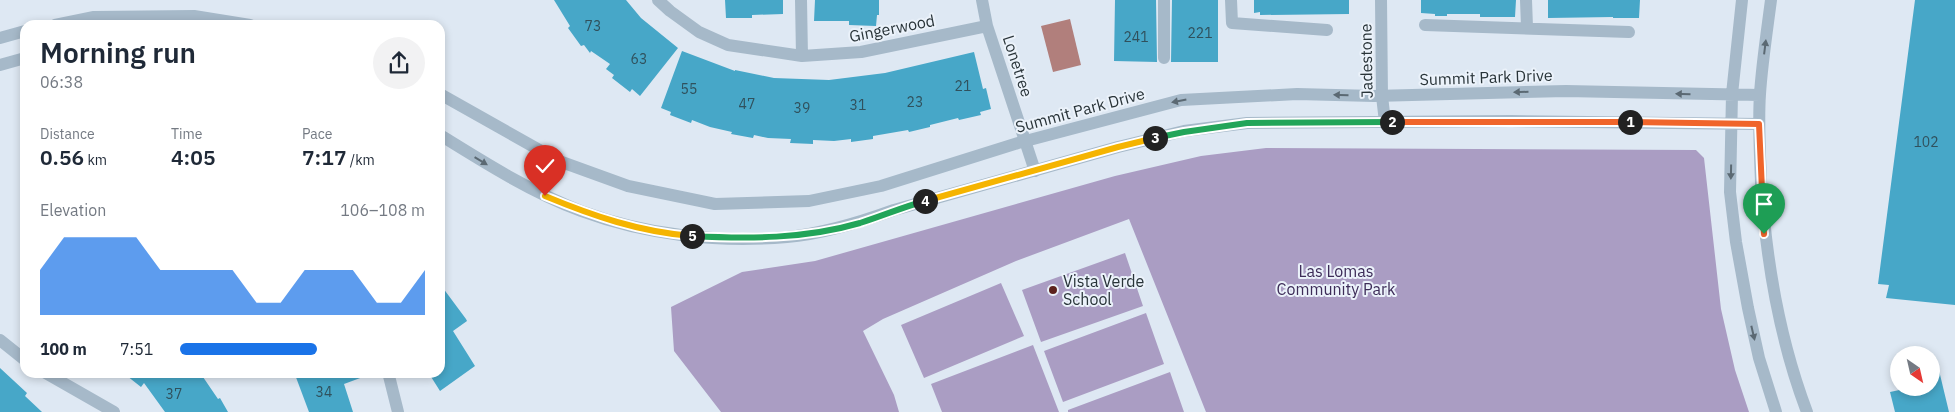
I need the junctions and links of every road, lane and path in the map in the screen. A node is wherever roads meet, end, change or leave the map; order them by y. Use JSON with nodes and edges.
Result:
{"nodes":[{"id":1,"x":658,"y":0,"type":"edge"},
{"id":2,"x":801,"y":0,"type":"edge"},
{"id":3,"x":982,"y":0,"type":"edge"},
{"id":4,"x":1164,"y":0,"type":"edge"},
{"id":5,"x":1232,"y":0,"type":"edge"},
{"id":6,"x":1381,"y":0,"type":"edge"},
{"id":7,"x":1526,"y":0,"type":"edge"},
{"id":8,"x":1742,"y":0,"type":"edge"},
{"id":9,"x":1771,"y":0,"type":"edge"},
{"id":10,"x":79,"y":20,"type":"edge"},
{"id":11,"x":219,"y":20,"type":"edge"},
{"id":12,"x":1425,"y":25,"type":"dead end"},
{"id":13,"x":987,"y":26,"type":"junction"},
{"id":14,"x":1527,"y":27,"type":"junction"},
{"id":15,"x":1327,"y":30,"type":"dead end"},
{"id":16,"x":20,"y":32,"type":"edge"},
{"id":17,"x":1629,"y":32,"type":"dead end"},
{"id":18,"x":0,"y":38,"type":"edge"},
{"id":19,"x":802,"y":56,"type":"junction"},
{"id":20,"x":1164,"y":58,"type":"dead end"},
{"id":21,"x":20,"y":60,"type":"edge"},
{"id":22,"x":0,"y":66,"type":"edge"},
{"id":23,"x":1732,"y":94,"type":"junction"},
{"id":24,"x":1760,"y":94,"type":"junction"},
{"id":25,"x":1382,"y":96,"type":"junction"},
{"id":26,"x":445,"y":97,"type":"edge"},
{"id":27,"x":1385,"y":122,"type":"junction"},
{"id":28,"x":1732,"y":124,"type":"junction"},
{"id":29,"x":1759,"y":124,"type":"junction"},
{"id":30,"x":445,"y":138,"type":"edge"},
{"id":31,"x":1026,"y":141,"type":"junction"},
{"id":32,"x":1035,"y":171,"type":"junction"},
{"id":33,"x":0,"y":340,"type":"edge"},
{"id":34,"x":20,"y":356,"type":"edge"},
{"id":35,"x":54,"y":378,"type":"edge"},
{"id":36,"x":390,"y":378,"type":"edge"},
{"id":37,"x":114,"y":412,"type":"edge"},
{"id":38,"x":398,"y":412,"type":"edge"},
{"id":39,"x":1776,"y":412,"type":"edge"},
{"id":40,"x":1807,"y":412,"type":"edge"}],
"edges":[{"from":1,"to":19,"type":"street","name":"Gingerwood"},
{"from":2,"to":19,"type":"street"},
{"from":3,"to":13,"type":"street","name":"Lonetree"},
{"from":4,"to":20,"type":"street"},
{"from":5,"to":15,"type":"street"},
{"from":6,"to":25,"type":"street","name":"Jadestone"},
{"from":7,"to":14,"type":"street"},
{"from":8,"to":23,"type":"street"},
{"from":24,"to":9,"type":"street","one_way":true},
{"from":10,"to":11,"type":"street"},
{"from":12,"to":14,"type":"street"},
{"from":13,"to":19,"type":"street","name":"Gingerwood"},
{"from":13,"to":31,"type":"street","name":"Lonetree"},
{"from":14,"to":17,"type":"street"},
{"from":16,"to":18,"type":"street"},
{"from":21,"to":22,"type":"street"},
{"from":23,"to":24,"type":"street","name":"Summit Park Drive"},
{"from":23,"to":25,"type":"street","name":"Summit Park Drive","one_way":true},
{"from":23,"to":28,"type":"street"},
{"from":24,"to":29,"type":"street"},
{"from":25,"to":27,"type":"street","name":"Jadestone"},
{"from":25,"to":31,"type":"street","name":"Summit Park Drive","one_way":true},
{"from":26,"to":31,"type":"street","name":"Summit Park Drive"},
{"from":27,"to":28,"type":"street"},
{"from":27,"to":32,"type":"street"},
{"from":28,"to":29,"type":"street"},
{"from":28,"to":39,"type":"street","one_way":true},
{"from":29,"to":40,"type":"street"},
{"from":30,"to":32,"type":"street","one_way":true},
{"from":31,"to":32,"type":"street","name":"Lonetree"},
{"from":33,"to":34,"type":"street"},
{"from":35,"to":37,"type":"street"},
{"from":36,"to":38,"type":"street"}]}
